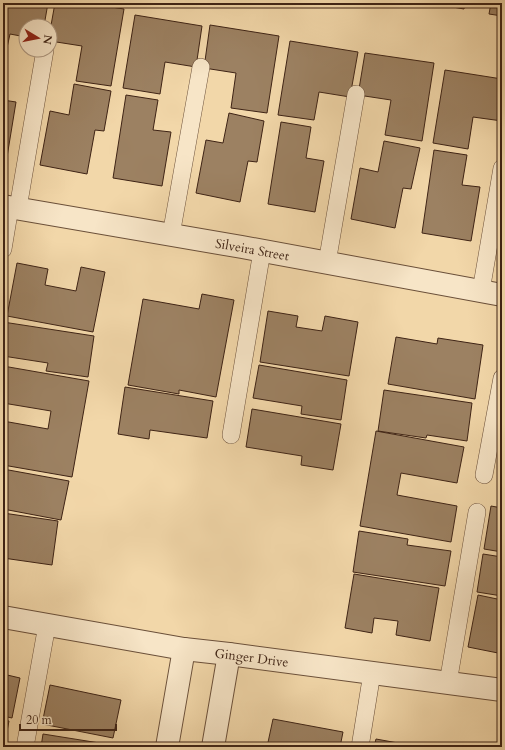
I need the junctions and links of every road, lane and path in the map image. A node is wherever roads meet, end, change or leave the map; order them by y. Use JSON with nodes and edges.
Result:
{"nodes":[{"id":1,"x":43,"y":58,"type":"edge"},
{"id":2,"x":201,"y":67,"type":"dead end"},
{"id":3,"x":356,"y":94,"type":"dead end"},
{"id":4,"x":502,"y":168,"type":"edge"},
{"id":5,"x":11,"y":207,"type":"edge"},
{"id":6,"x":172,"y":235,"type":"junction"},
{"id":7,"x":3,"y":249,"type":"edge"},
{"id":8,"x":262,"y":251,"type":"junction"},
{"id":9,"x":327,"y":263,"type":"junction"},
{"id":10,"x":492,"y":293,"type":"edge"},
{"id":11,"x":502,"y":378,"type":"edge"},
{"id":12,"x":231,"y":435,"type":"dead end"},
{"id":13,"x":484,"y":475,"type":"dead end"},
{"id":14,"x":476,"y":512,"type":"dead end"},
{"id":15,"x":3,"y":617,"type":"edge"},
{"id":16,"x":47,"y":625,"type":"junction"},
{"id":17,"x":184,"y":650,"type":"junction"},
{"id":18,"x":229,"y":654,"type":"junction"},
{"id":19,"x":372,"y":673,"type":"junction"},
{"id":20,"x":448,"y":683,"type":"junction"},
{"id":21,"x":502,"y":690,"type":"edge"},
{"id":22,"x":25,"y":747,"type":"edge"},
{"id":23,"x":167,"y":747,"type":"edge"},
{"id":24,"x":213,"y":747,"type":"edge"},
{"id":25,"x":360,"y":747,"type":"edge"}],
"edges":[{"from":1,"to":5,"type":"lane"},
{"from":2,"to":6,"type":"lane"},
{"from":3,"to":9,"type":"lane"},
{"from":4,"to":10,"type":"lane"},
{"from":5,"to":6,"type":"street","name":"Silveira Street"},
{"from":5,"to":7,"type":"lane"},
{"from":6,"to":8,"type":"street","name":"Silveira Street"},
{"from":8,"to":9,"type":"street","name":"Silveira Street"},
{"from":8,"to":12,"type":"lane"},
{"from":9,"to":10,"type":"street","name":"Silveira Street"},
{"from":11,"to":13,"type":"lane"},
{"from":14,"to":20,"type":"lane"},
{"from":15,"to":16,"type":"street","name":"Ginger Drive"},
{"from":16,"to":17,"type":"street","name":"Ginger Drive"},
{"from":16,"to":22,"type":"lane"},
{"from":17,"to":18,"type":"street","name":"Ginger Drive"},
{"from":17,"to":23,"type":"street"},
{"from":18,"to":19,"type":"street","name":"Ginger Drive"},
{"from":18,"to":24,"type":"street"},
{"from":19,"to":20,"type":"street","name":"Ginger Drive"},
{"from":19,"to":25,"type":"lane"},
{"from":20,"to":21,"type":"street","name":"Ginger Drive"}]}
